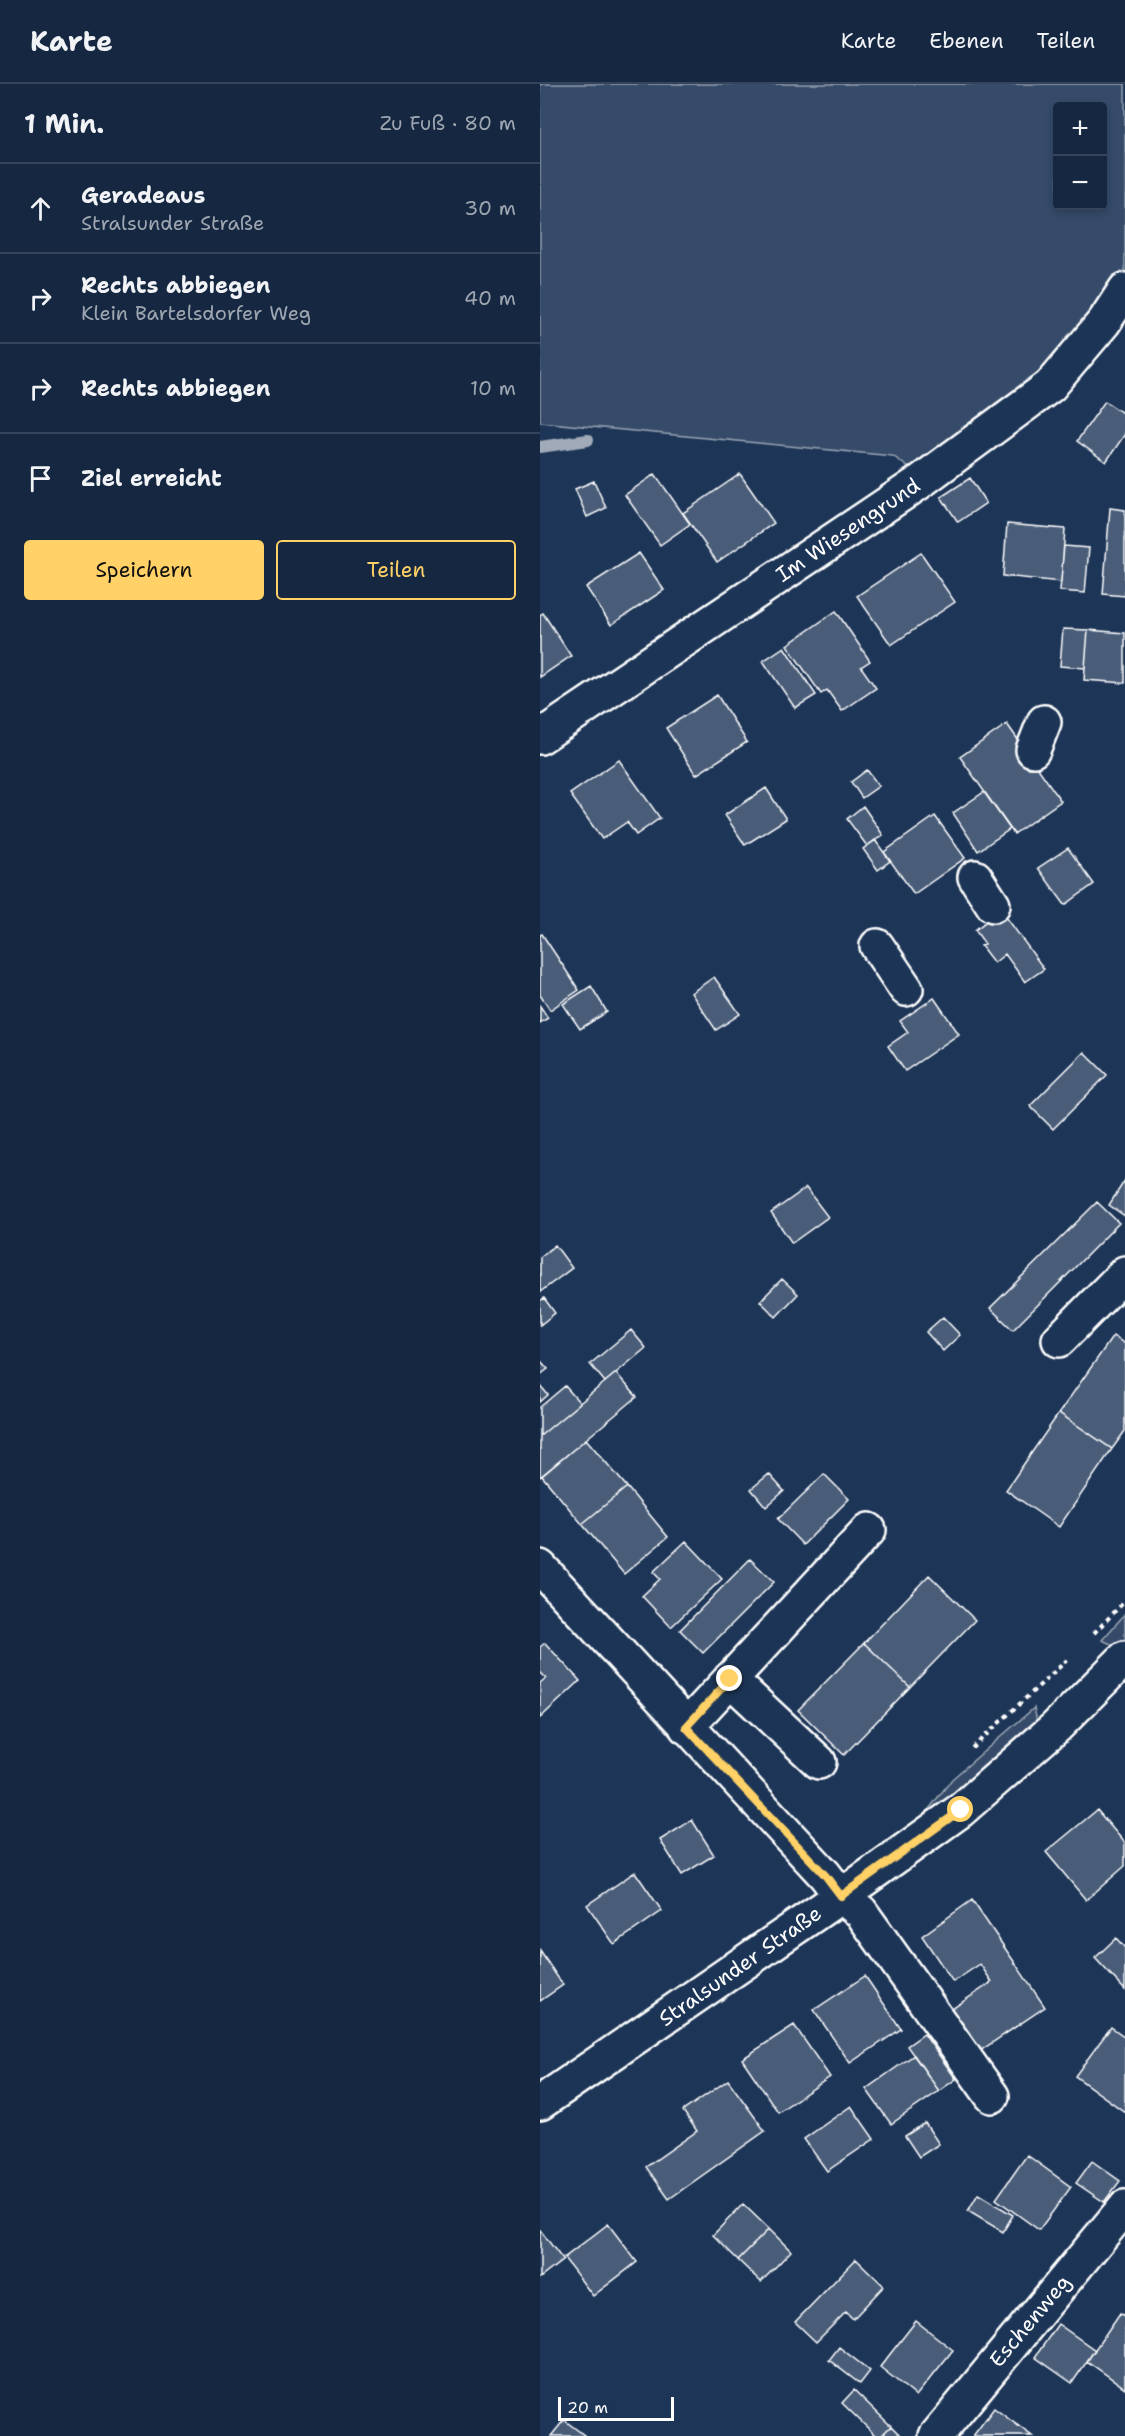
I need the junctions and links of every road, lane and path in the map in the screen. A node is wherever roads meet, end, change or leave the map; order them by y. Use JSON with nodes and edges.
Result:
{"nodes":[{"id":1,"x":1125,"y":290,"type":"edge"},
{"id":2,"x":540,"y":737,"type":"edge"},
{"id":3,"x":975,"y":877,"type":"dead end"},
{"id":4,"x":993,"y":905,"type":"dead end"},
{"id":5,"x":876,"y":946,"type":"dead end"},
{"id":6,"x":906,"y":989,"type":"dead end"},
{"id":7,"x":1124,"y":1277,"type":"edge"},
{"id":8,"x":1059,"y":1340,"type":"dead end"},
{"id":9,"x":869,"y":1530,"type":"dead end"},
{"id":10,"x":540,"y":1567,"type":"edge"},
{"id":11,"x":1125,"y":1658,"type":"edge"},
{"id":12,"x":730,"y":1679,"type":"junction"},
{"id":13,"x":686,"y":1727,"type":"junction"},
{"id":14,"x":819,"y":1762,"type":"dead end"},
{"id":15,"x":841,"y":1896,"type":"junction"},
{"id":16,"x":992,"y":2096,"type":"dead end"},
{"id":17,"x":540,"y":2103,"type":"edge"},
{"id":18,"x":1125,"y":2206,"type":"edge"},
{"id":19,"x":936,"y":2436,"type":"edge"}],
"edges":[{"from":1,"to":2,"type":"street","name":"Im Wiesengrund"},
{"from":3,"to":4,"type":"street"},
{"from":5,"to":6,"type":"street"},
{"from":7,"to":8,"type":"street"},
{"from":9,"to":12,"type":"street"},
{"from":10,"to":13,"type":"street"},
{"from":11,"to":15,"type":"street","name":"Stralsunder Straße"},
{"from":12,"to":13,"type":"street"},
{"from":12,"to":14,"type":"street"},
{"from":13,"to":15,"type":"street"},
{"from":15,"to":16,"type":"street"},
{"from":15,"to":17,"type":"street","name":"Stralsunder Straße"},
{"from":18,"to":19,"type":"street","name":"Eschenweg"}]}
